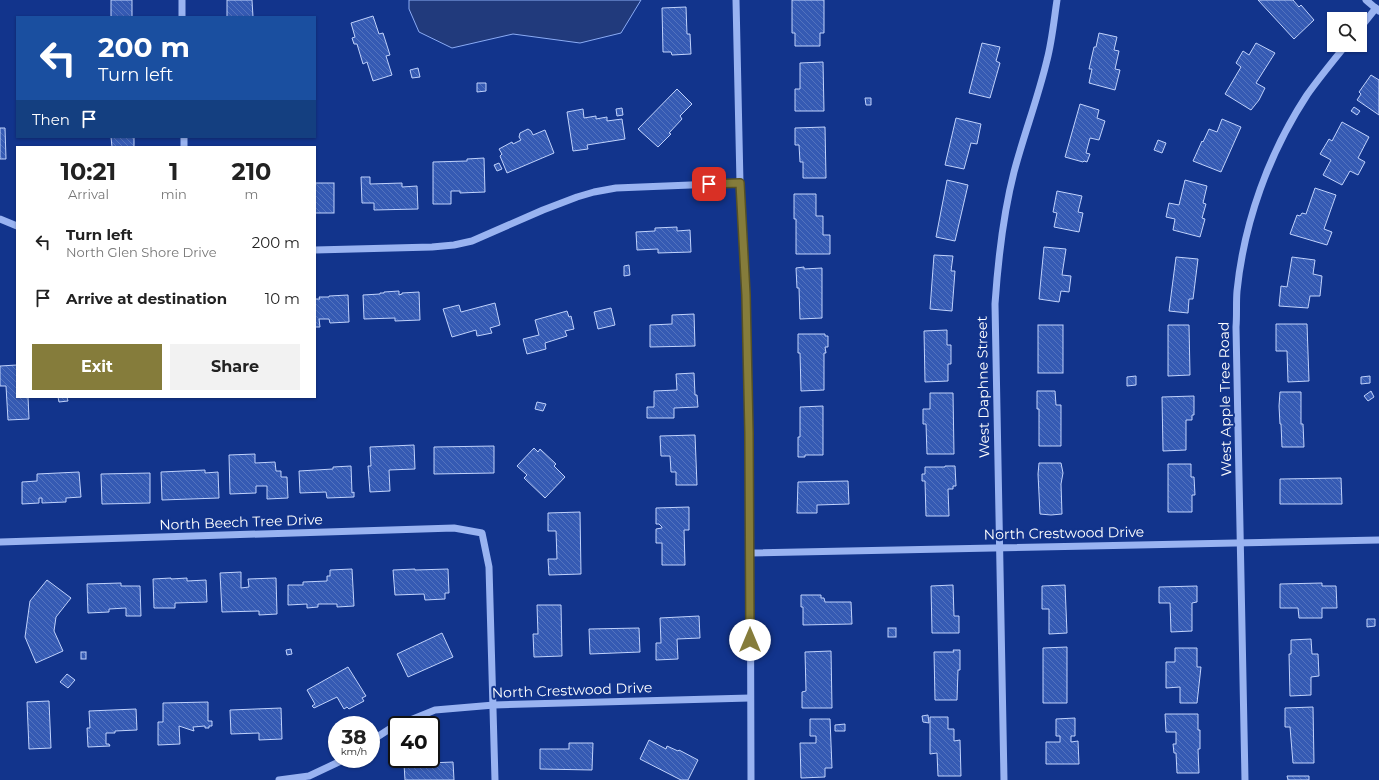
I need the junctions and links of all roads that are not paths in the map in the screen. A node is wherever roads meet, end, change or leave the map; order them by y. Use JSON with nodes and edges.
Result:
{"nodes":[{"id":1,"x":182,"y":0,"type":"edge"},
{"id":2,"x":736,"y":0,"type":"edge"},
{"id":3,"x":1057,"y":0,"type":"edge"},
{"id":4,"x":1366,"y":0,"type":"edge"},
{"id":5,"x":1378,"y":10,"type":"edge"},
{"id":6,"x":182,"y":16,"type":"edge"},
{"id":7,"x":1367,"y":21,"type":"edge"},
{"id":8,"x":1340,"y":52,"type":"edge"},
{"id":9,"x":740,"y":183,"type":"junction"},
{"id":10,"x":0,"y":219,"type":"edge"},
{"id":11,"x":16,"y":226,"type":"edge"},
{"id":12,"x":316,"y":250,"type":"edge"},
{"id":13,"x":1379,"y":540,"type":"edge"},
{"id":14,"x":0,"y":542,"type":"edge"},
{"id":15,"x":1240,"y":542,"type":"junction"},
{"id":16,"x":1000,"y":548,"type":"junction"},
{"id":17,"x":750,"y":553,"type":"junction"},
{"id":18,"x":750,"y":698,"type":"junction"},
{"id":19,"x":494,"y":705,"type":"junction"},
{"id":20,"x":420,"y":716,"type":"edge"},
{"id":21,"x":328,"y":767,"type":"edge"},
{"id":22,"x":279,"y":780,"type":"edge"},
{"id":23,"x":495,"y":780,"type":"edge"},
{"id":24,"x":752,"y":780,"type":"edge"},
{"id":25,"x":1004,"y":780,"type":"edge"},
{"id":26,"x":1245,"y":780,"type":"edge"}],
"edges":[{"from":1,"to":6,"type":"street"},
{"from":2,"to":9,"type":"street"},
{"from":3,"to":16,"type":"street","name":"West Daphne Street"},
{"from":4,"to":5,"type":"street"},
{"from":5,"to":7,"type":"street"},
{"from":8,"to":15,"type":"street","name":"West Apple Tree Road"},
{"from":9,"to":12,"type":"street"},
{"from":9,"to":17,"type":"street"},
{"from":10,"to":11,"type":"street"},
{"from":13,"to":15,"type":"street","name":"North Crestwood Drive"},
{"from":14,"to":19,"type":"street","name":"North Beech Tree Drive"},
{"from":15,"to":16,"type":"street","name":"North Crestwood Drive"},
{"from":15,"to":26,"type":"street","name":"West Apple Tree Road"},
{"from":16,"to":17,"type":"street","name":"North Crestwood Drive"},
{"from":16,"to":25,"type":"street","name":"West Daphne Street"},
{"from":17,"to":18,"type":"street"},
{"from":18,"to":19,"type":"street","name":"North Crestwood Drive"},
{"from":18,"to":24,"type":"street"},
{"from":19,"to":20,"type":"street","name":"North Crestwood Drive"},
{"from":19,"to":23,"type":"street"},
{"from":21,"to":22,"type":"street"}]}
